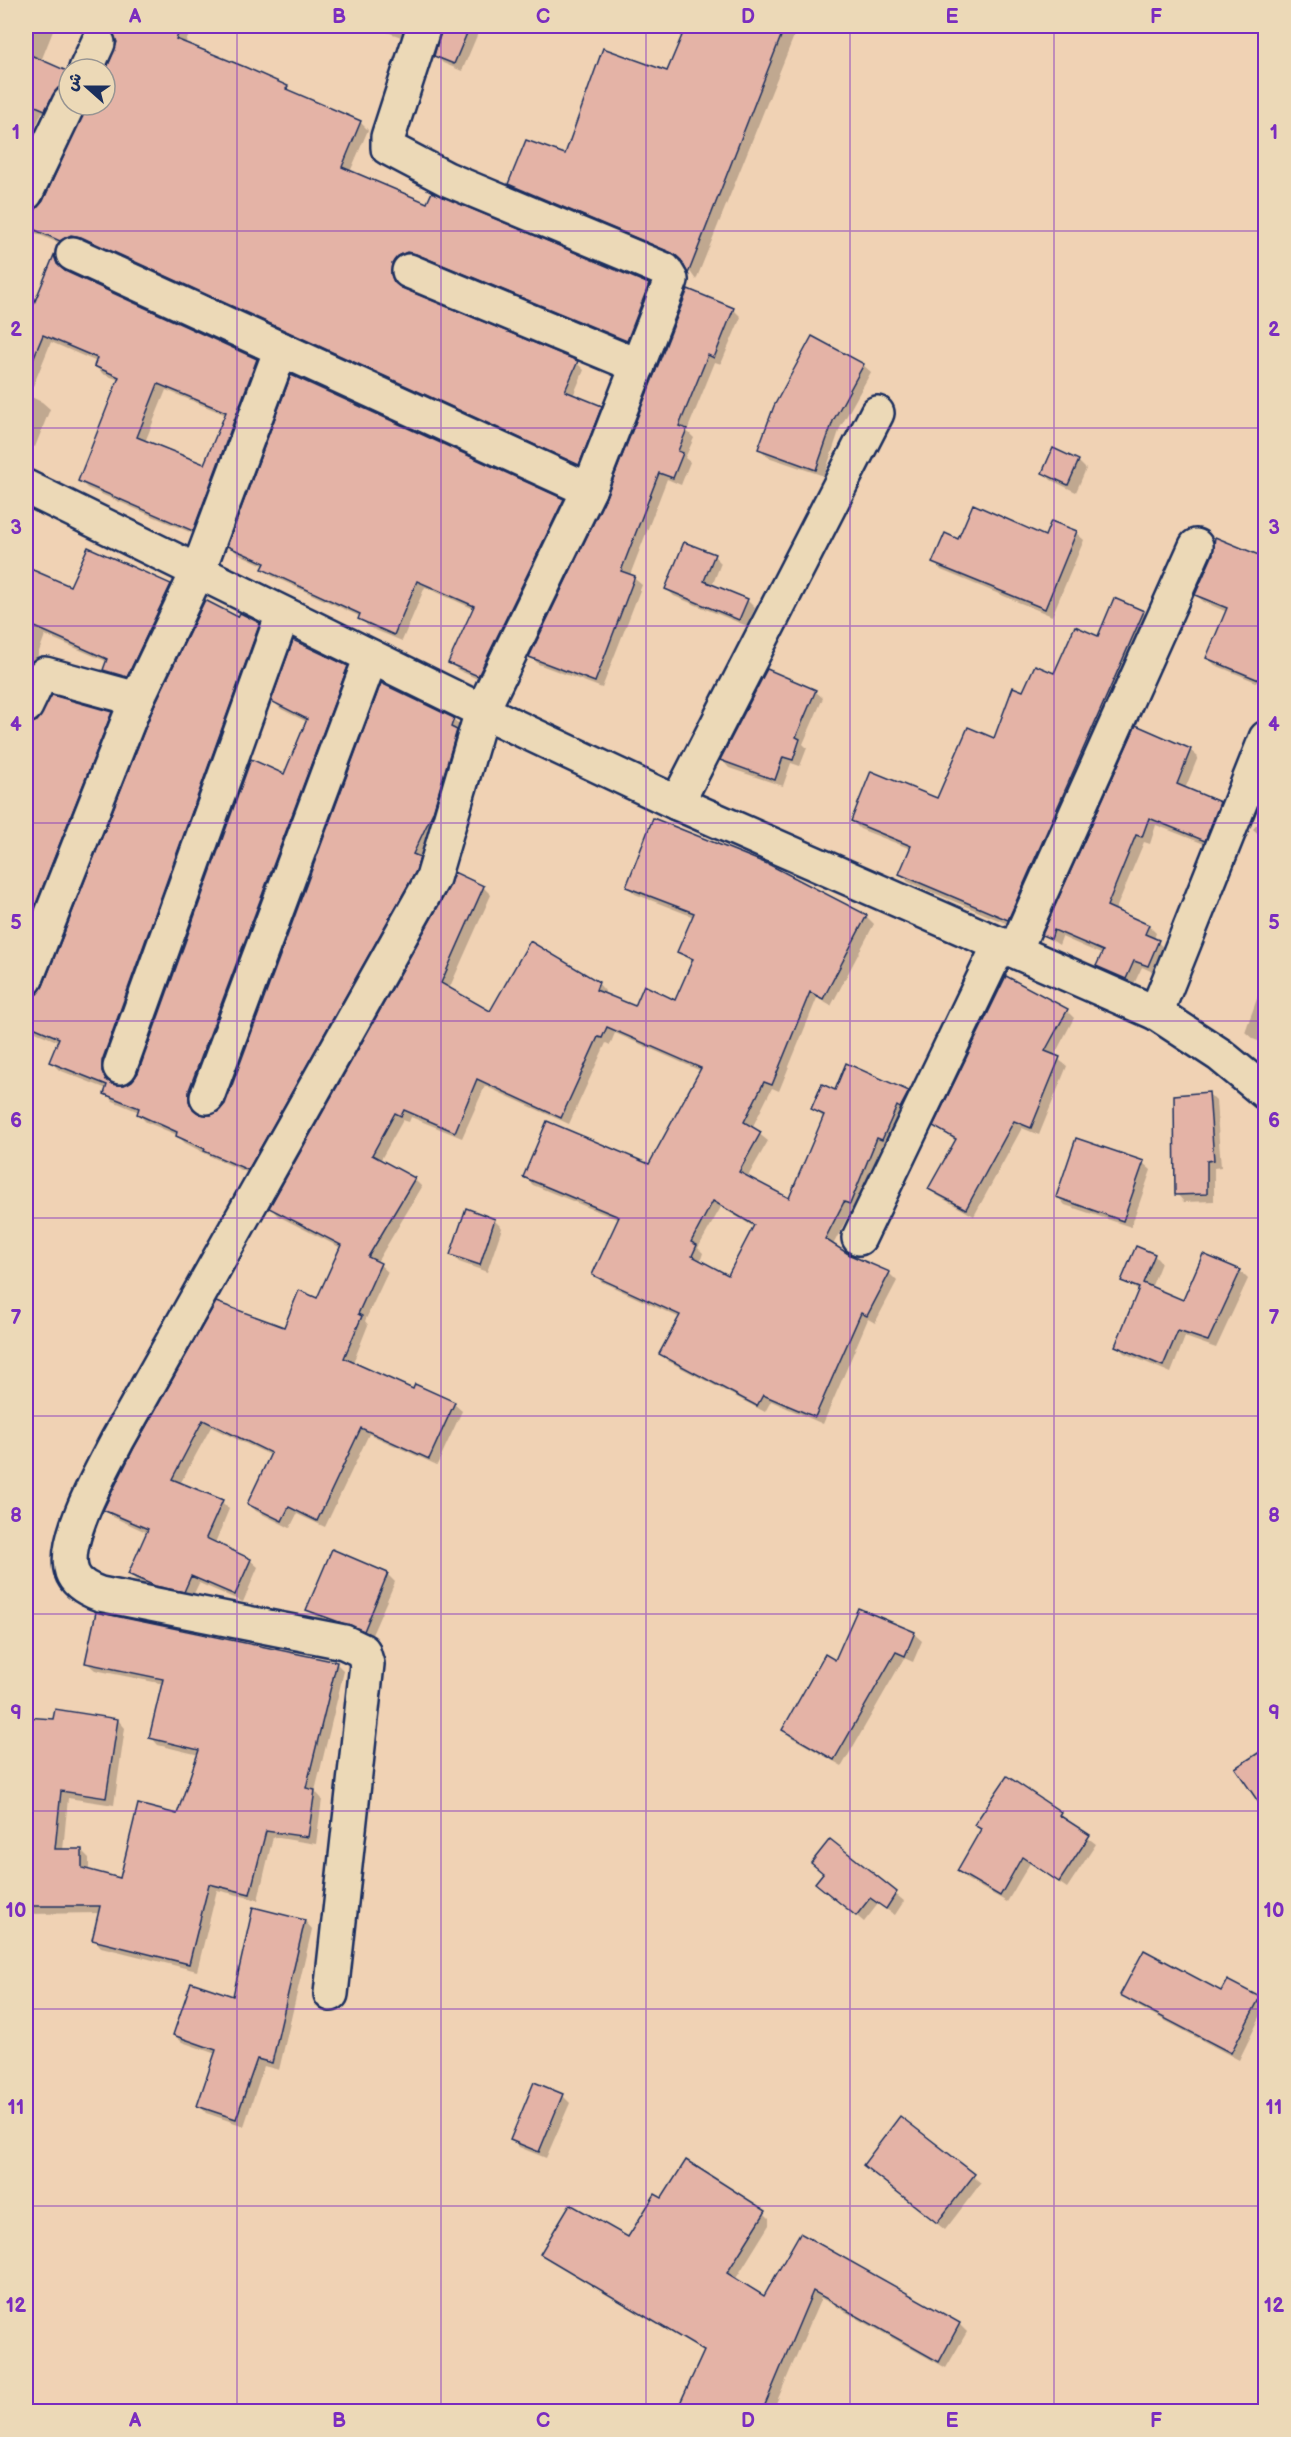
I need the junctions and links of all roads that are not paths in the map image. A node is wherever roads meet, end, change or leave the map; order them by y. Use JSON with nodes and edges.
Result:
{"nodes":[{"id":1,"x":424,"y":26,"type":"edge"},
{"id":2,"x":62,"y":117,"type":"edge"},
{"id":3,"x":26,"y":193,"type":"edge"},
{"id":4,"x":74,"y":254,"type":"dead end"},
{"id":5,"x":409,"y":271,"type":"dead end"},
{"id":6,"x":281,"y":349,"type":"junction"},
{"id":7,"x":638,"y":366,"type":"junction"},
{"id":8,"x":877,"y":413,"type":"dead end"},
{"id":9,"x":26,"y":487,"type":"edge"},
{"id":10,"x":590,"y":490,"type":"junction"},
{"id":11,"x":1197,"y":546,"type":"dead end"},
{"id":12,"x":198,"y":571,"type":"junction"},
{"id":13,"x":283,"y":614,"type":"junction"},
{"id":14,"x":371,"y":657,"type":"junction"},
{"id":15,"x":137,"y":699,"type":"junction"},
{"id":16,"x":26,"y":706,"type":"edge"},
{"id":17,"x":482,"y":711,"type":"junction"},
{"id":18,"x":1266,"y":738,"type":"edge"},
{"id":19,"x":677,"y":802,"type":"junction"},
{"id":20,"x":1007,"y":947,"type":"junction"},
{"id":21,"x":26,"y":979,"type":"edge"},
{"id":22,"x":1156,"y":1013,"type":"junction"},
{"id":23,"x":120,"y":1067,"type":"dead end"},
{"id":24,"x":1266,"y":1093,"type":"edge"},
{"id":25,"x":207,"y":1097,"type":"dead end"},
{"id":26,"x":859,"y":1238,"type":"dead end"},
{"id":27,"x":331,"y":1994,"type":"dead end"}],
"edges":[{"from":1,"to":7,"type":"street"},
{"from":2,"to":3,"type":"street"},
{"from":4,"to":6,"type":"street"},
{"from":5,"to":7,"type":"street"},
{"from":6,"to":10,"type":"street"},
{"from":6,"to":12,"type":"street"},
{"from":7,"to":10,"type":"street"},
{"from":8,"to":19,"type":"street"},
{"from":9,"to":12,"type":"street"},
{"from":10,"to":17,"type":"street"},
{"from":11,"to":20,"type":"street"},
{"from":12,"to":13,"type":"street"},
{"from":12,"to":15,"type":"street"},
{"from":13,"to":14,"type":"street"},
{"from":13,"to":23,"type":"street"},
{"from":14,"to":17,"type":"street"},
{"from":14,"to":25,"type":"street"},
{"from":15,"to":16,"type":"street"},
{"from":15,"to":21,"type":"street"},
{"from":17,"to":19,"type":"street"},
{"from":17,"to":27,"type":"street"},
{"from":18,"to":22,"type":"street"},
{"from":19,"to":20,"type":"street"},
{"from":20,"to":22,"type":"street"},
{"from":20,"to":26,"type":"street"},
{"from":22,"to":24,"type":"street"}]}
